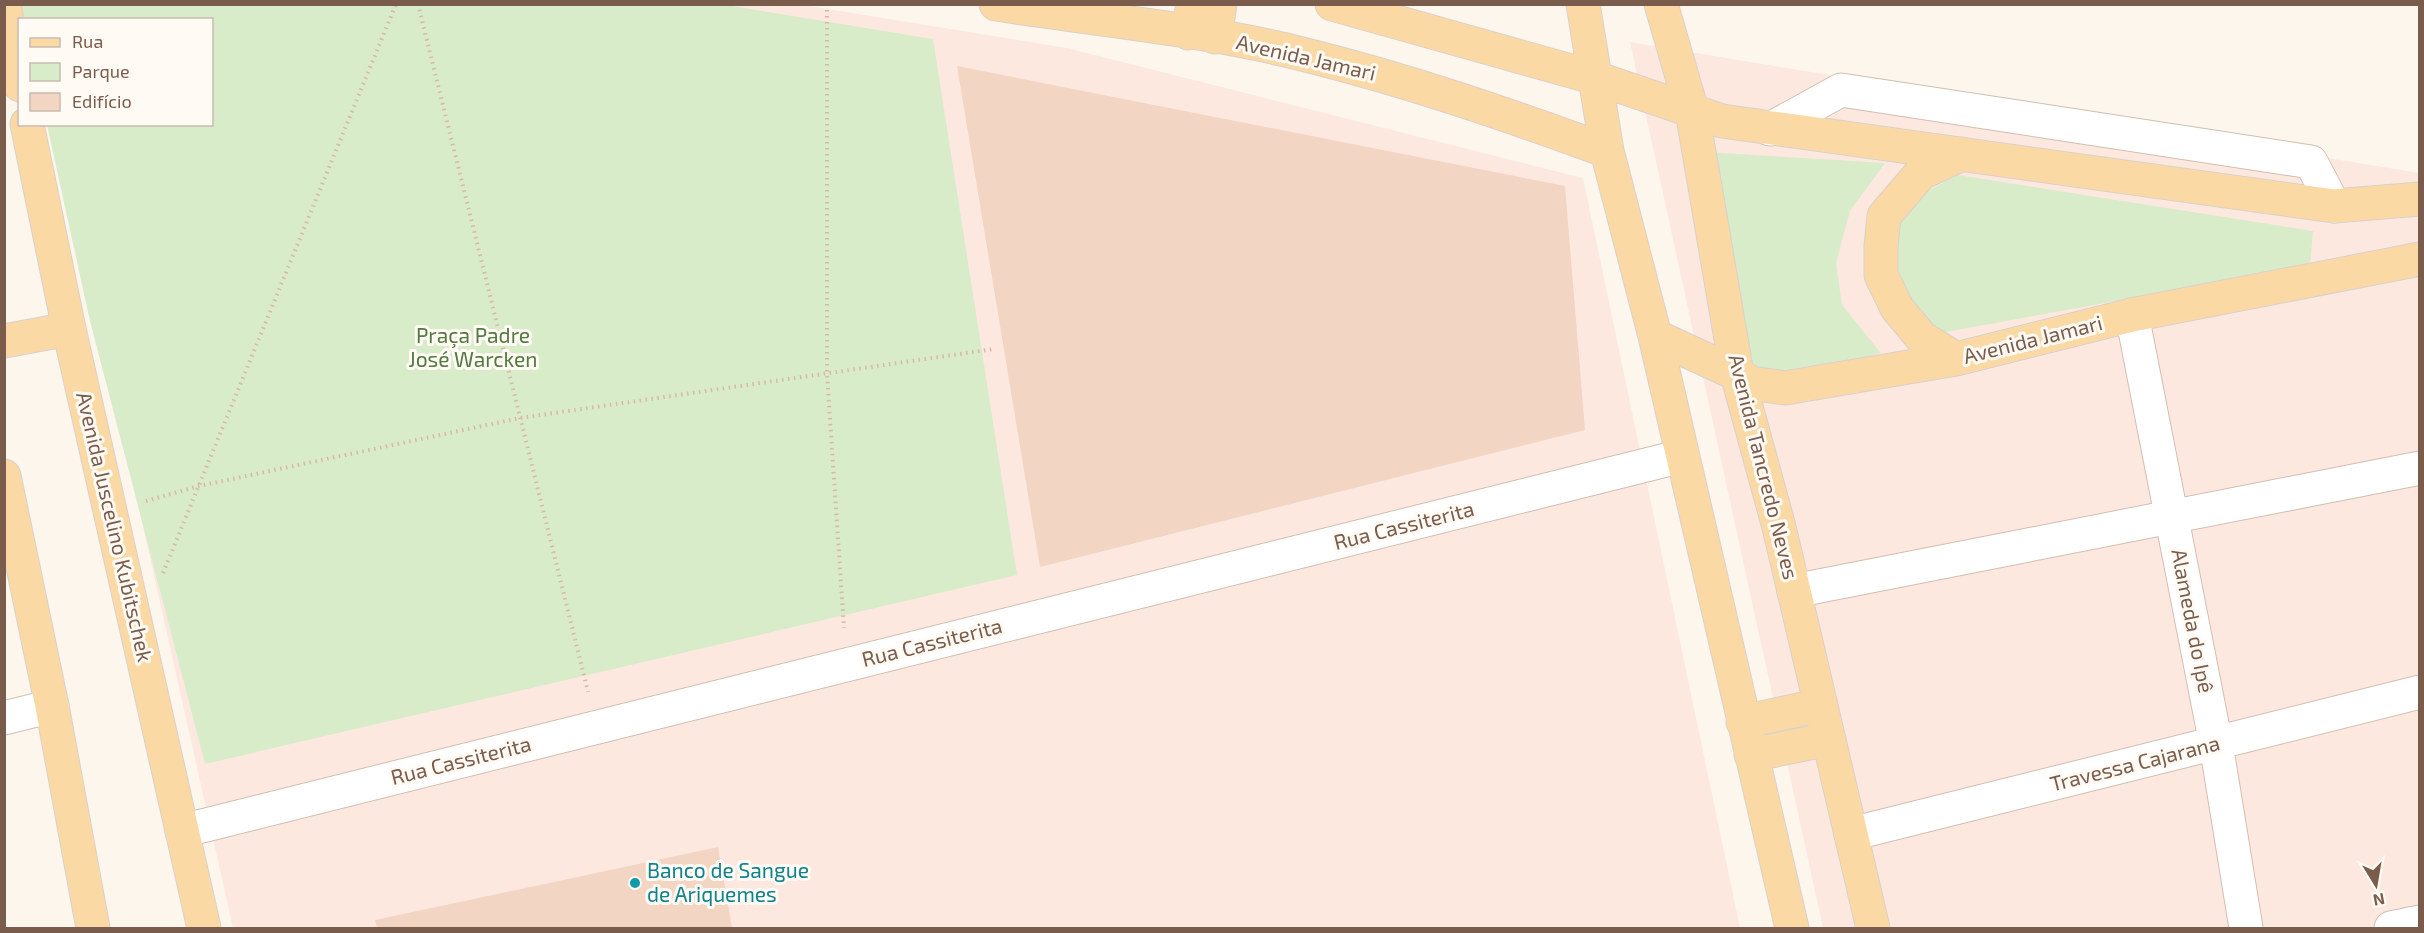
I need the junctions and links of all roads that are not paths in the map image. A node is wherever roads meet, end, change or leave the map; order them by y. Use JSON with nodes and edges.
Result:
{"nodes":[{"id":1,"x":996,"y":4,"type":"edge"},
{"id":2,"x":1220,"y":4,"type":"edge"},
{"id":3,"x":1332,"y":4,"type":"edge"},
{"id":4,"x":1583,"y":4,"type":"edge"},
{"id":5,"x":1661,"y":4,"type":"edge"},
{"id":6,"x":4,"y":5,"type":"edge"},
{"id":7,"x":1199,"y":25,"type":"edge"},
{"id":8,"x":18,"y":75,"type":"edge"},
{"id":9,"x":1596,"y":78,"type":"junction"},
{"id":10,"x":1692,"y":111,"type":"junction"},
{"id":11,"x":27,"y":126,"type":"edge"},
{"id":12,"x":1770,"y":129,"type":"junction"},
{"id":13,"x":1607,"y":151,"type":"junction"},
{"id":14,"x":1962,"y":154,"type":"junction"},
{"id":15,"x":2420,"y":199,"type":"edge"},
{"id":16,"x":2334,"y":206,"type":"junction"},
{"id":17,"x":2420,"y":259,"type":"edge"},
{"id":18,"x":2132,"y":315,"type":"junction"},
{"id":19,"x":69,"y":329,"type":"junction"},
{"id":20,"x":1655,"y":336,"type":"junction"},
{"id":21,"x":4,"y":341,"type":"edge"},
{"id":22,"x":1956,"y":359,"type":"junction"},
{"id":23,"x":1737,"y":374,"type":"junction"},
{"id":24,"x":1682,"y":456,"type":"junction"},
{"id":25,"x":2420,"y":468,"type":"edge"},
{"id":26,"x":6,"y":490,"type":"edge"},
{"id":27,"x":2171,"y":516,"type":"junction"},
{"id":28,"x":1794,"y":591,"type":"junction"},
{"id":29,"x":2420,"y":692,"type":"edge"},
{"id":30,"x":1821,"y":705,"type":"junction"},
{"id":31,"x":52,"y":706,"type":"junction"},
{"id":32,"x":4,"y":717,"type":"edge"},
{"id":33,"x":1743,"y":722,"type":"junction"},
{"id":34,"x":1829,"y":738,"type":"junction"},
{"id":35,"x":2216,"y":744,"type":"junction"},
{"id":36,"x":1751,"y":755,"type":"junction"},
{"id":37,"x":182,"y":831,"type":"junction"},
{"id":38,"x":1851,"y":834,"type":"junction"},
{"id":39,"x":2420,"y":922,"type":"edge"},
{"id":40,"x":93,"y":928,"type":"edge"},
{"id":41,"x":204,"y":928,"type":"edge"},
{"id":42,"x":1792,"y":928,"type":"edge"},
{"id":43,"x":1873,"y":928,"type":"edge"},
{"id":44,"x":2246,"y":928,"type":"edge"},
{"id":45,"x":2391,"y":928,"type":"edge"}],
"edges":[{"from":1,"to":7,"type":"main road","name":"Avenida Jamari"},
{"from":2,"to":7,"type":"main road"},
{"from":3,"to":9,"type":"main road"},
{"from":4,"to":9,"type":"main road"},
{"from":5,"to":10,"type":"main road","name":"Avenida Tancredo Neves"},
{"from":6,"to":8,"type":"main road"},
{"from":7,"to":13,"type":"main road","name":"Avenida Jamari"},
{"from":9,"to":10,"type":"main road"},
{"from":9,"to":13,"type":"main road"},
{"from":10,"to":12,"type":"main road"},
{"from":10,"to":23,"type":"main road","name":"Avenida Tancredo Neves"},
{"from":11,"to":19,"type":"main road","name":"Avenida Juscelino Kubitschek"},
{"from":12,"to":14,"type":"main road"},
{"from":12,"to":16,"type":"street"},
{"from":13,"to":20,"type":"main road"},
{"from":14,"to":16,"type":"main road"},
{"from":14,"to":22,"type":"main road"},
{"from":15,"to":16,"type":"main road"},
{"from":17,"to":18,"type":"main road","name":"Avenida Jamari"},
{"from":18,"to":22,"type":"main road","name":"Avenida Jamari"},
{"from":18,"to":27,"type":"street","name":"Alameda do Ipê"},
{"from":19,"to":21,"type":"main road"},
{"from":19,"to":37,"type":"main road","name":"Avenida Juscelino Kubitschek"},
{"from":20,"to":23,"type":"main road","name":"Avenida Jamari"},
{"from":20,"to":24,"type":"main road"},
{"from":22,"to":23,"type":"main road","name":"Avenida Jamari"},
{"from":23,"to":28,"type":"main road","name":"Avenida Tancredo Neves"},
{"from":24,"to":33,"type":"main road"},
{"from":24,"to":37,"type":"street","name":"Rua Cassiterita"},
{"from":25,"to":27,"type":"street"},
{"from":26,"to":31,"type":"main road"},
{"from":27,"to":28,"type":"street"},
{"from":27,"to":35,"type":"street","name":"Alameda do Ipê"},
{"from":28,"to":30,"type":"main road","name":"Avenida Tancredo Neves"},
{"from":29,"to":35,"type":"street","name":"Travessa Cajarana"},
{"from":30,"to":33,"type":"main road"},
{"from":30,"to":34,"type":"main road","name":"Avenida Tancredo Neves"},
{"from":31,"to":32,"type":"street"},
{"from":31,"to":40,"type":"main road"},
{"from":33,"to":36,"type":"main road"},
{"from":34,"to":36,"type":"main road"},
{"from":34,"to":38,"type":"main road","name":"Avenida Tancredo Neves"},
{"from":35,"to":38,"type":"street","name":"Travessa Cajarana"},
{"from":35,"to":44,"type":"street","name":"Alameda do Ipê"},
{"from":36,"to":42,"type":"main road"},
{"from":37,"to":41,"type":"main road","name":"Avenida Juscelino Kubitschek"},
{"from":38,"to":43,"type":"main road","name":"Avenida Tancredo Neves"},
{"from":39,"to":45,"type":"street"}]}
